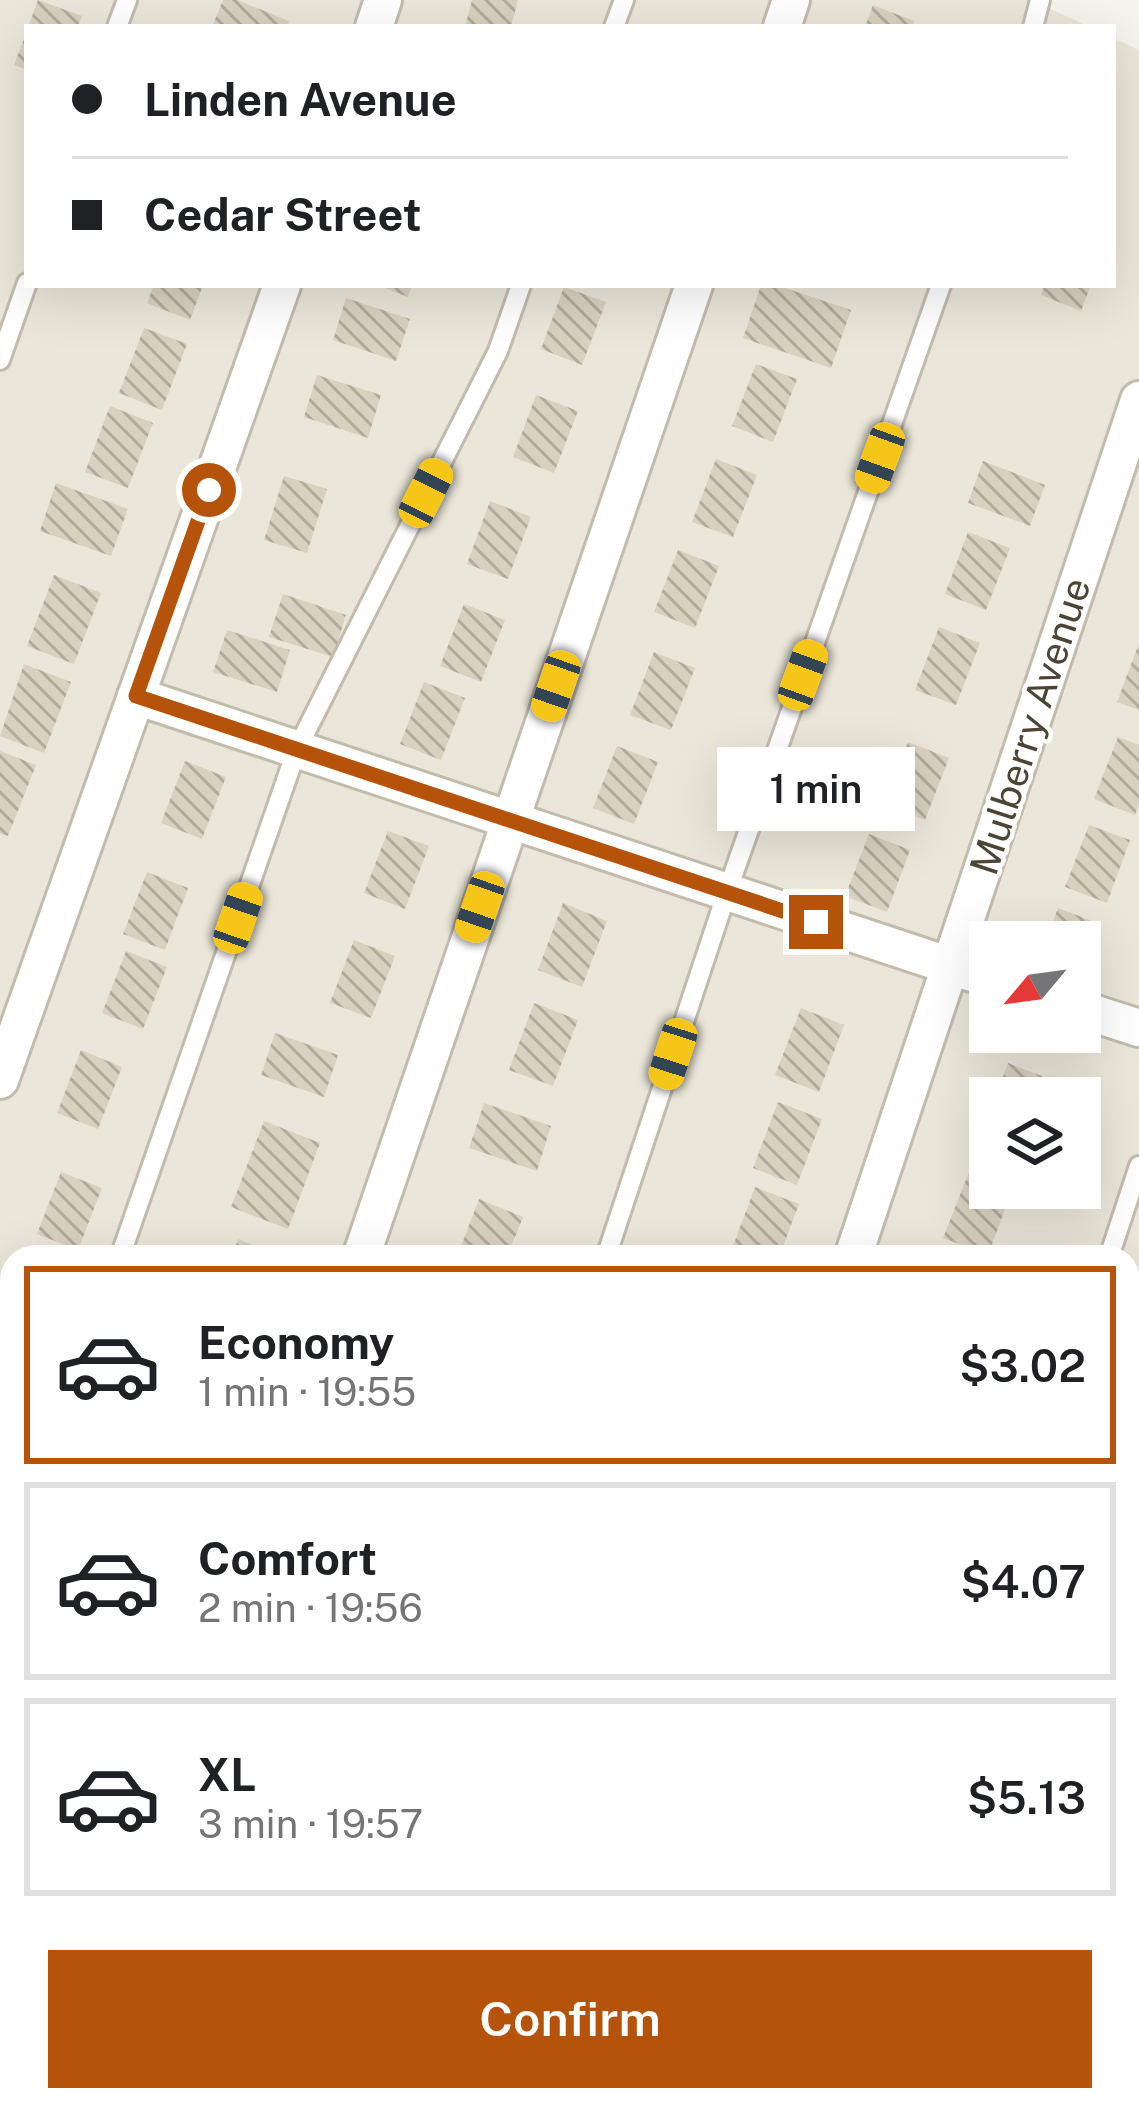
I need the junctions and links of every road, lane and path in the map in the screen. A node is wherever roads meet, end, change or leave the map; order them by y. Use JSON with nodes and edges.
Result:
{"nodes":[{"id":1,"x":25,"y":288,"type":"edge"},
{"id":2,"x":281,"y":288,"type":"edge"},
{"id":3,"x":520,"y":288,"type":"edge"},
{"id":4,"x":693,"y":288,"type":"edge"},
{"id":5,"x":940,"y":288,"type":"edge"},
{"id":6,"x":0,"y":360,"type":"edge"},
{"id":7,"x":1139,"y":400,"type":"edge"},
{"id":8,"x":136,"y":696,"type":"junction"},
{"id":9,"x":297,"y":749,"type":"junction"},
{"id":10,"x":510,"y":820,"type":"junction"},
{"id":11,"x":727,"y":892,"type":"junction"},
{"id":12,"x":950,"y":966,"type":"junction"},
{"id":13,"x":969,"y":973,"type":"edge"},
{"id":14,"x":1101,"y":1016,"type":"edge"},
{"id":15,"x":1139,"y":1028,"type":"edge"},
{"id":16,"x":0,"y":1080,"type":"edge"},
{"id":17,"x":1139,"y":1166,"type":"edge"},
{"id":18,"x":124,"y":1245,"type":"edge"},
{"id":19,"x":365,"y":1245,"type":"edge"},
{"id":20,"x":610,"y":1245,"type":"edge"},
{"id":21,"x":857,"y":1245,"type":"edge"},
{"id":22,"x":1113,"y":1245,"type":"edge"}],
"edges":[{"from":1,"to":6,"type":"lane"},
{"from":2,"to":8,"type":"street"},
{"from":3,"to":9,"type":"lane"},
{"from":4,"to":10,"type":"street"},
{"from":5,"to":11,"type":"lane"},
{"from":7,"to":12,"type":"street","name":"Mulberry Avenue"},
{"from":8,"to":9,"type":"street"},
{"from":8,"to":16,"type":"street"},
{"from":9,"to":10,"type":"street"},
{"from":9,"to":18,"type":"lane"},
{"from":10,"to":11,"type":"street"},
{"from":10,"to":19,"type":"street"},
{"from":11,"to":12,"type":"street"},
{"from":11,"to":20,"type":"lane"},
{"from":12,"to":13,"type":"street"},
{"from":12,"to":21,"type":"street","name":"Mulberry Avenue"},
{"from":14,"to":15,"type":"street"},
{"from":17,"to":22,"type":"lane"}]}
